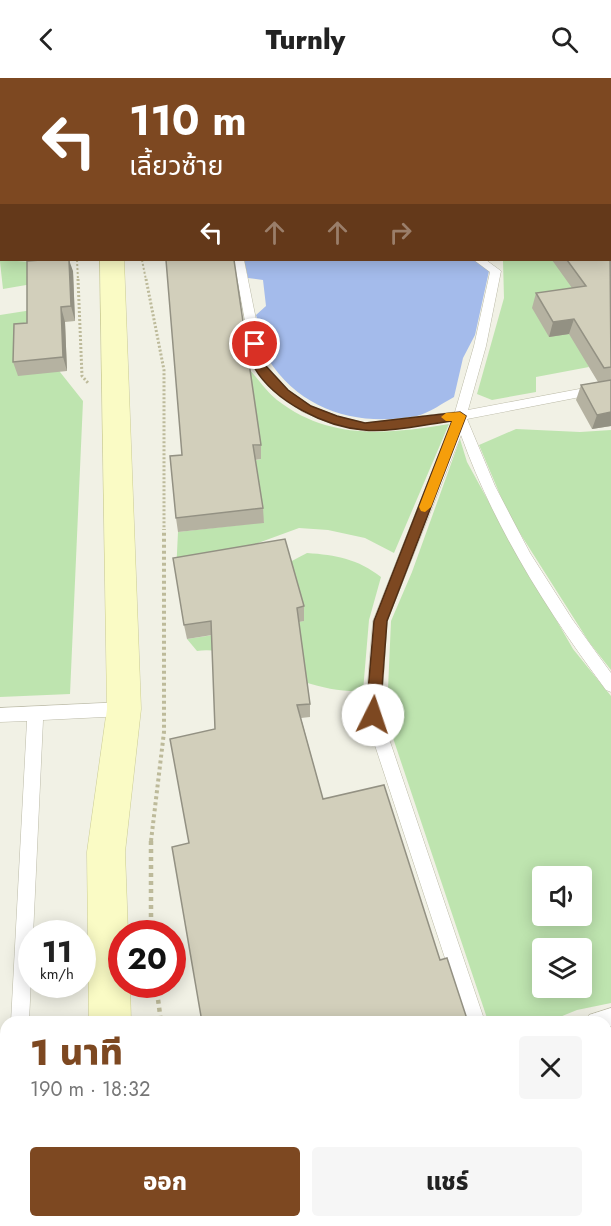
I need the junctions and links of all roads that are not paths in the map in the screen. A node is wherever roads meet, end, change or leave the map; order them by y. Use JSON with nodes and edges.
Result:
{"nodes":[{"id":1,"x":112,"y":261,"type":"edge"},
{"id":2,"x":239,"y":261,"type":"edge"},
{"id":3,"x":481,"y":261,"type":"edge"},
{"id":4,"x":611,"y":387,"type":"edge"},
{"id":5,"x":460,"y":416,"type":"junction"},
{"id":6,"x":611,"y":686,"type":"edge"},
{"id":7,"x":124,"y":709,"type":"junction"},
{"id":8,"x":35,"y":714,"type":"junction"},
{"id":9,"x":0,"y":715,"type":"edge"},
{"id":10,"x":20,"y":1016,"type":"edge"},
{"id":11,"x":110,"y":1016,"type":"edge"},
{"id":12,"x":474,"y":1016,"type":"edge"}],
"edges":[{"from":1,"to":7,"type":"street"},
{"from":2,"to":5,"type":"lane"},
{"from":3,"to":5,"type":"lane"},
{"from":4,"to":5,"type":"lane"},
{"from":5,"to":6,"type":"lane"},
{"from":5,"to":12,"type":"lane"},
{"from":7,"to":8,"type":"lane"},
{"from":7,"to":11,"type":"street"},
{"from":8,"to":9,"type":"lane"},
{"from":8,"to":10,"type":"lane"}]}
